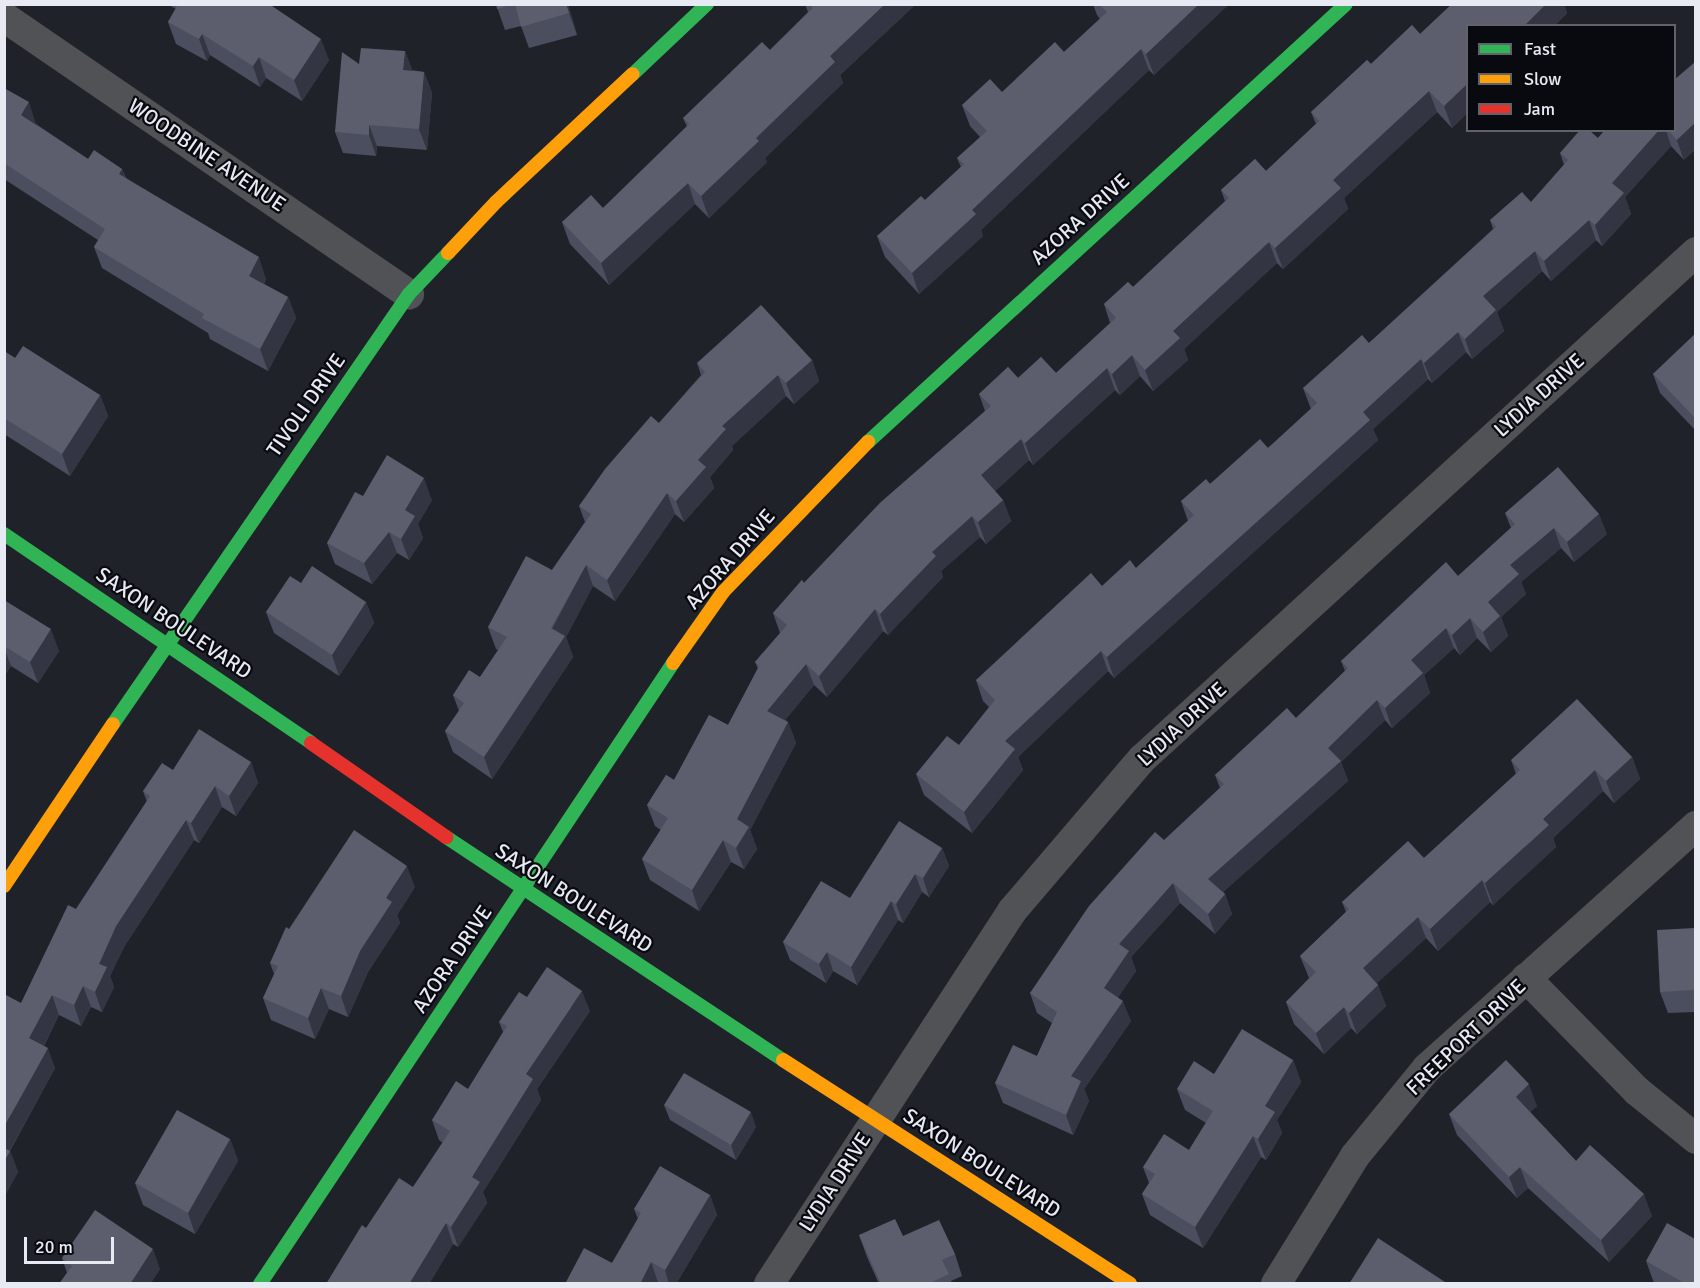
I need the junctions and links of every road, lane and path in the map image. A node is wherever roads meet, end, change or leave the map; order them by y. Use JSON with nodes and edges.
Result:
{"nodes":[{"id":1,"x":1346,"y":4,"type":"edge"},
{"id":2,"x":705,"y":5,"type":"edge"},
{"id":3,"x":4,"y":17,"type":"edge"},
{"id":4,"x":1695,"y":252,"type":"edge"},
{"id":5,"x":409,"y":294,"type":"junction"},
{"id":6,"x":4,"y":534,"type":"edge"},
{"id":7,"x":167,"y":642,"type":"junction"},
{"id":8,"x":1695,"y":826,"type":"edge"},
{"id":9,"x":4,"y":886,"type":"edge"},
{"id":10,"x":523,"y":891,"type":"junction"},
{"id":11,"x":1526,"y":978,"type":"junction"},
{"id":12,"x":876,"y":1119,"type":"junction"},
{"id":13,"x":1695,"y":1139,"type":"edge"},
{"id":14,"x":260,"y":1284,"type":"edge"},
{"id":15,"x":769,"y":1284,"type":"edge"},
{"id":16,"x":1130,"y":1284,"type":"edge"},
{"id":17,"x":1276,"y":1284,"type":"edge"}],
"edges":[{"from":1,"to":10,"type":"street","name":"AZORA DRIVE"},
{"from":2,"to":5,"type":"street","name":"TIVOLI DRIVE"},
{"from":3,"to":5,"type":"street","name":"WOODBINE AVENUE"},
{"from":4,"to":12,"type":"street","name":"LYDIA DRIVE"},
{"from":5,"to":7,"type":"street","name":"TIVOLI DRIVE"},
{"from":6,"to":7,"type":"street","name":"SAXON BOULEVARD"},
{"from":7,"to":9,"type":"street","name":"TIVOLI DRIVE"},
{"from":7,"to":10,"type":"street","name":"SAXON BOULEVARD"},
{"from":8,"to":11,"type":"street","name":"FREEPORT DRIVE"},
{"from":10,"to":12,"type":"street","name":"SAXON BOULEVARD"},
{"from":10,"to":14,"type":"street","name":"AZORA DRIVE"},
{"from":11,"to":13,"type":"street"},
{"from":11,"to":17,"type":"street","name":"FREEPORT DRIVE"},
{"from":12,"to":15,"type":"street","name":"LYDIA DRIVE"},
{"from":12,"to":16,"type":"street","name":"SAXON BOULEVARD"}]}
